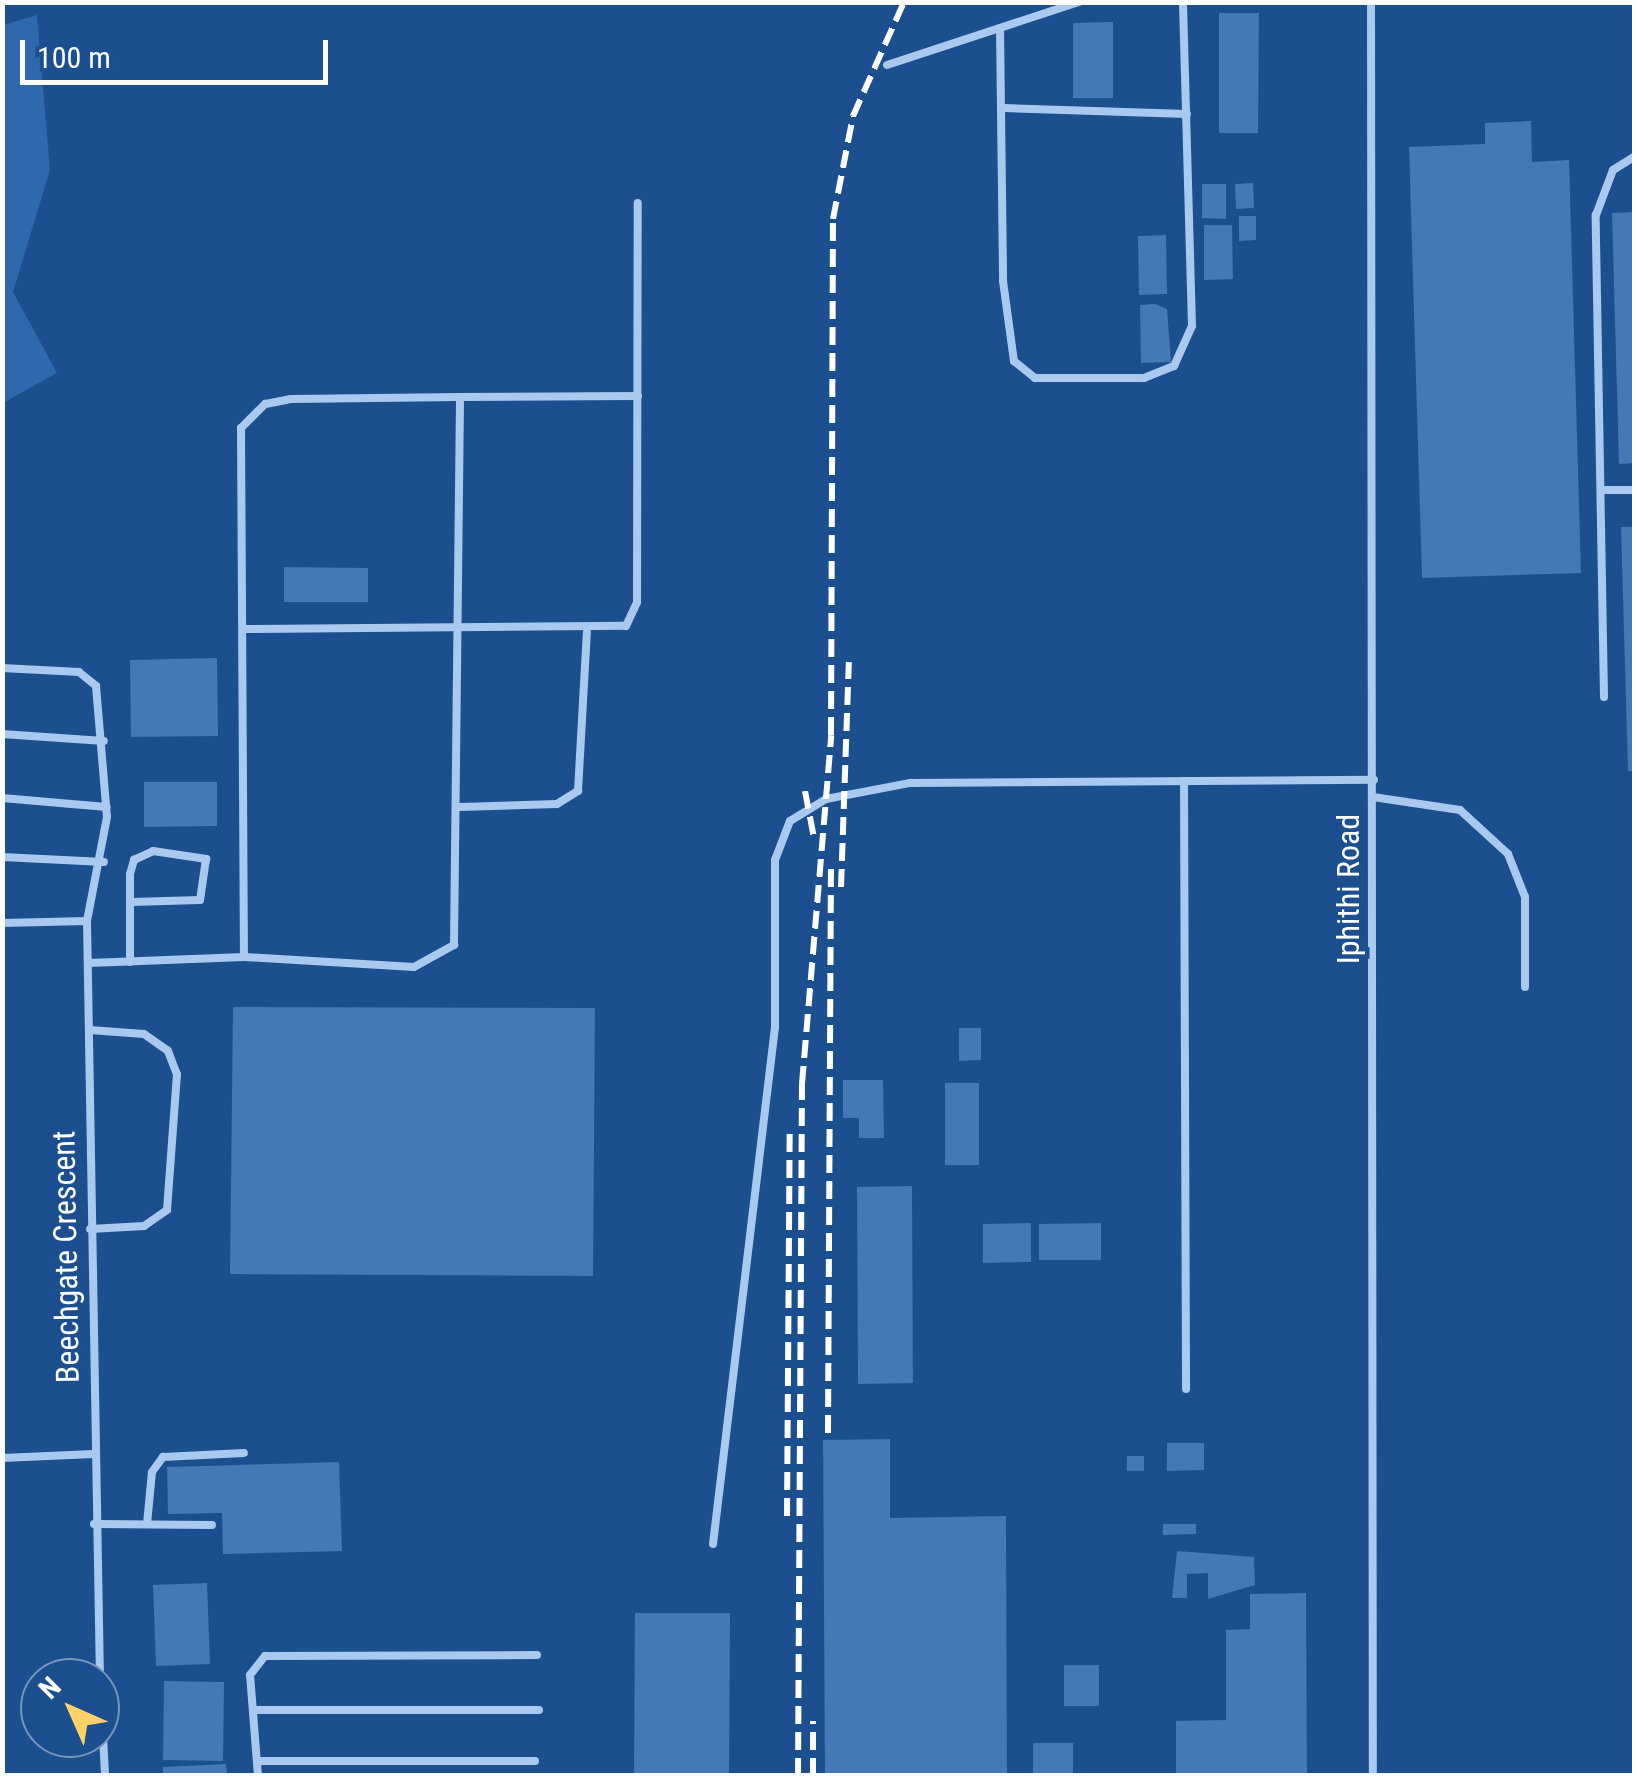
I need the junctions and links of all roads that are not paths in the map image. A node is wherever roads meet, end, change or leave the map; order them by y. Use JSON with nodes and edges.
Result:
{"nodes":[{"id":1,"x":1079,"y":2,"type":"edge"},
{"id":2,"x":1182,"y":2,"type":"edge"},
{"id":3,"x":1371,"y":2,"type":"edge"},
{"id":4,"x":1000,"y":28,"type":"junction"},
{"id":5,"x":887,"y":65,"type":"dead end"},
{"id":6,"x":1004,"y":108,"type":"junction"},
{"id":7,"x":1187,"y":114,"type":"junction"},
{"id":8,"x":1634,"y":157,"type":"edge"},
{"id":9,"x":638,"y":203,"type":"dead end"},
{"id":10,"x":460,"y":396,"type":"junction"},
{"id":11,"x":638,"y":396,"type":"junction"},
{"id":12,"x":1605,"y":490,"type":"junction"},
{"id":13,"x":1634,"y":490,"type":"edge"},
{"id":14,"x":244,"y":629,"type":"junction"},
{"id":15,"x":460,"y":630,"type":"junction"},
{"id":16,"x":588,"y":632,"type":"junction"},
{"id":17,"x":2,"y":668,"type":"edge"},
{"id":18,"x":1604,"y":696,"type":"dead end"},
{"id":19,"x":2,"y":734,"type":"edge"},
{"id":20,"x":104,"y":741,"type":"junction"},
{"id":21,"x":1374,"y":780,"type":"junction"},
{"id":22,"x":1184,"y":781,"type":"junction"},
{"id":23,"x":1374,"y":797,"type":"junction"},
{"id":24,"x":2,"y":798,"type":"edge"},
{"id":25,"x":107,"y":807,"type":"junction"},
{"id":26,"x":460,"y":807,"type":"junction"},
{"id":27,"x":2,"y":857,"type":"edge"},
{"id":28,"x":104,"y":862,"type":"junction"},
{"id":29,"x":131,"y":902,"type":"junction"},
{"id":30,"x":87,"y":920,"type":"junction"},
{"id":31,"x":2,"y":924,"type":"edge"},
{"id":32,"x":244,"y":958,"type":"junction"},
{"id":33,"x":130,"y":962,"type":"junction"},
{"id":34,"x":89,"y":963,"type":"junction"},
{"id":35,"x":1526,"y":987,"type":"dead end"},
{"id":36,"x":90,"y":1030,"type":"junction"},
{"id":37,"x":90,"y":1229,"type":"junction"},
{"id":38,"x":1186,"y":1389,"type":"dead end"},
{"id":39,"x":244,"y":1453,"type":"dead end"},
{"id":40,"x":94,"y":1454,"type":"junction"},
{"id":41,"x":2,"y":1458,"type":"edge"},
{"id":42,"x":94,"y":1524,"type":"junction"},
{"id":43,"x":147,"y":1524,"type":"junction"},
{"id":44,"x":212,"y":1525,"type":"dead end"},
{"id":45,"x":713,"y":1544,"type":"dead end"},
{"id":46,"x":538,"y":1655,"type":"dead end"},
{"id":47,"x":99,"y":1658,"type":"edge"},
{"id":48,"x":253,"y":1710,"type":"junction"},
{"id":49,"x":539,"y":1710,"type":"dead end"},
{"id":50,"x":257,"y":1761,"type":"junction"},
{"id":51,"x":535,"y":1761,"type":"dead end"},
{"id":52,"x":258,"y":1776,"type":"edge"},
{"id":53,"x":1374,"y":1776,"type":"edge"}],
"edges":[{"from":1,"to":4,"type":"lane"},
{"from":2,"to":7,"type":"lane"},
{"from":3,"to":21,"type":"lane","name":"Iphithi Road"},
{"from":4,"to":5,"type":"lane"},
{"from":4,"to":6,"type":"lane"},
{"from":6,"to":7,"type":"lane"},
{"from":6,"to":7,"type":"lane"},
{"from":8,"to":12,"type":"lane"},
{"from":9,"to":11,"type":"lane"},
{"from":10,"to":11,"type":"lane"},
{"from":10,"to":14,"type":"lane"},
{"from":10,"to":15,"type":"lane"},
{"from":11,"to":16,"type":"lane"},
{"from":12,"to":13,"type":"lane"},
{"from":12,"to":18,"type":"lane"},
{"from":14,"to":15,"type":"lane"},
{"from":14,"to":32,"type":"lane"},
{"from":15,"to":16,"type":"lane"},
{"from":15,"to":26,"type":"lane"},
{"from":16,"to":26,"type":"lane"},
{"from":17,"to":20,"type":"lane","name":"Beechgate Crescent"},
{"from":19,"to":20,"type":"lane"},
{"from":20,"to":25,"type":"lane","name":"Beechgate Crescent"},
{"from":21,"to":22,"type":"lane"},
{"from":21,"to":23,"type":"lane","name":"Iphithi Road"},
{"from":22,"to":38,"type":"lane"},
{"from":22,"to":45,"type":"lane"},
{"from":23,"to":35,"type":"lane"},
{"from":23,"to":53,"type":"lane","name":"Iphithi Road"},
{"from":24,"to":25,"type":"lane"},
{"from":25,"to":28,"type":"lane","name":"Beechgate Crescent"},
{"from":26,"to":32,"type":"lane"},
{"from":27,"to":28,"type":"lane"},
{"from":28,"to":30,"type":"lane","name":"Beechgate Crescent"},
{"from":29,"to":29,"type":"lane"},
{"from":29,"to":33,"type":"lane"},
{"from":30,"to":31,"type":"lane"},
{"from":30,"to":34,"type":"lane","name":"Beechgate Crescent"},
{"from":32,"to":33,"type":"lane"},
{"from":33,"to":34,"type":"lane"},
{"from":34,"to":36,"type":"lane","name":"Beechgate Crescent"},
{"from":36,"to":37,"type":"lane","name":"Beechgate Crescent"},
{"from":36,"to":37,"type":"lane"},
{"from":37,"to":40,"type":"lane","name":"Beechgate Crescent"},
{"from":39,"to":43,"type":"lane"},
{"from":40,"to":41,"type":"lane"},
{"from":40,"to":42,"type":"lane","name":"Beechgate Crescent"},
{"from":42,"to":43,"type":"lane"},
{"from":42,"to":47,"type":"lane","name":"Beechgate Crescent"},
{"from":43,"to":44,"type":"lane"},
{"from":46,"to":48,"type":"lane"},
{"from":48,"to":49,"type":"lane"},
{"from":48,"to":50,"type":"lane"},
{"from":50,"to":51,"type":"lane"},
{"from":50,"to":52,"type":"lane"}]}
